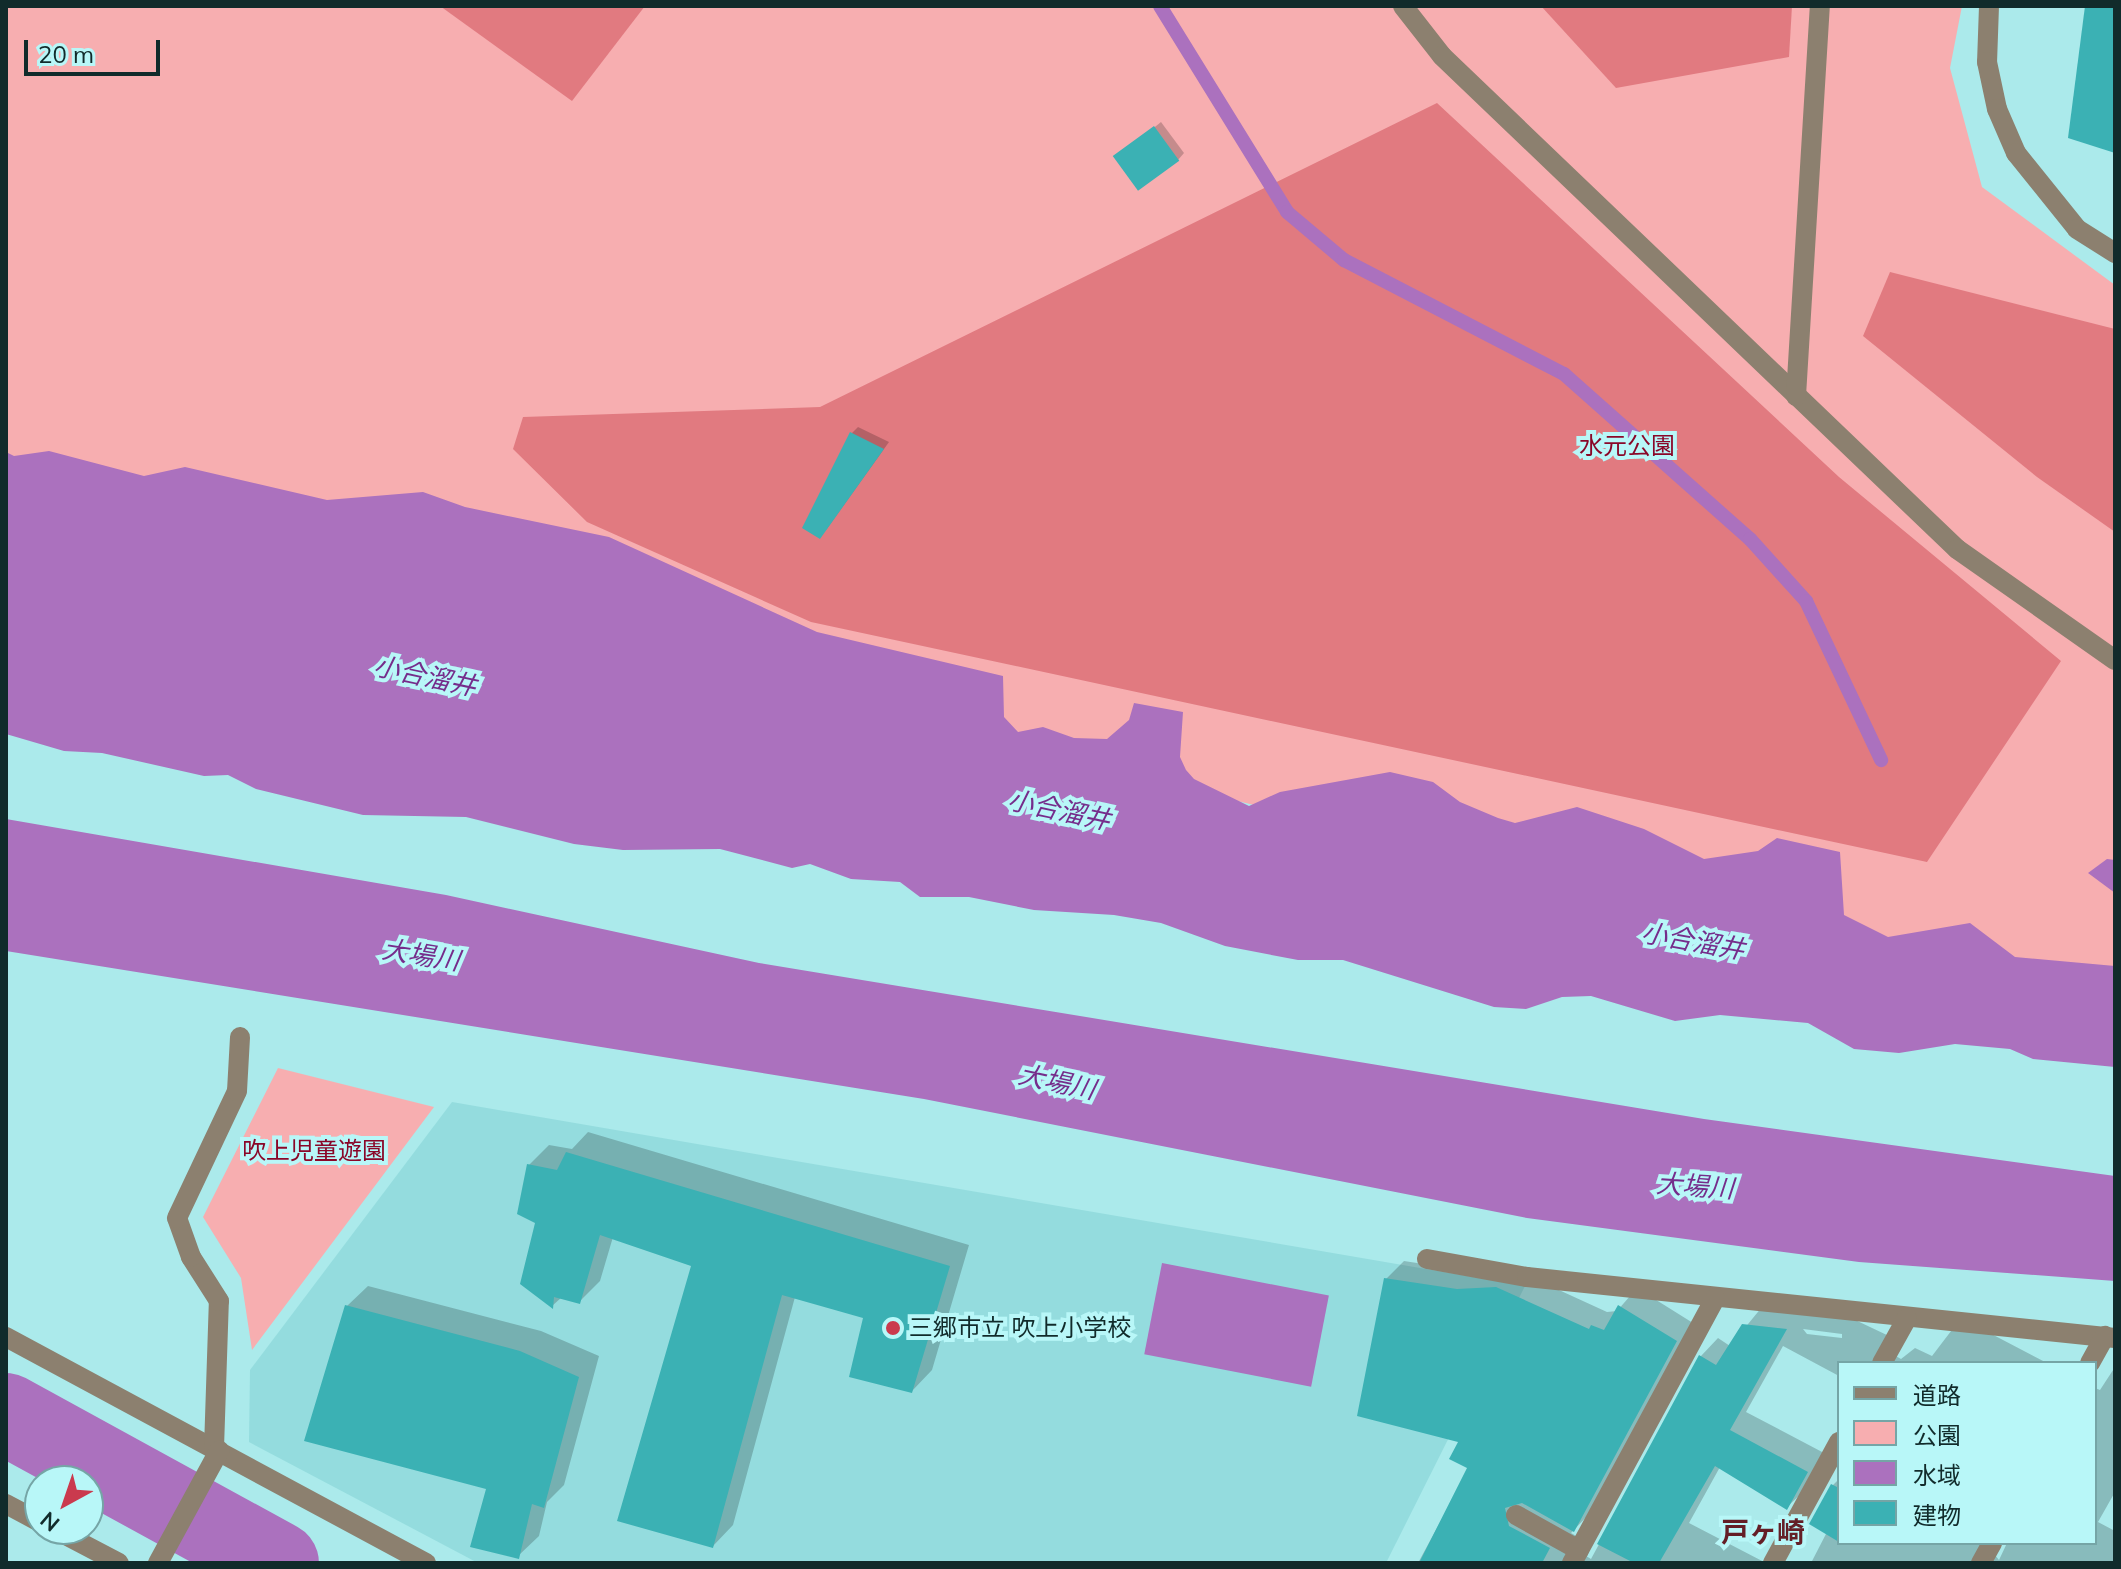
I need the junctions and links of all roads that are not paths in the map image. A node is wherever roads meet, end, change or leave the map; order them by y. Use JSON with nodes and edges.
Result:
{"nodes":[{"id":1,"x":1403,"y":6,"type":"edge"},
{"id":2,"x":1820,"y":6,"type":"edge"},
{"id":3,"x":1989,"y":6,"type":"edge"},
{"id":4,"x":2115,"y":253,"type":"edge"},
{"id":5,"x":1796,"y":396,"type":"junction"},
{"id":6,"x":2115,"y":660,"type":"edge"},
{"id":7,"x":240,"y":1037,"type":"dead end"},
{"id":8,"x":1427,"y":1259,"type":"dead end"},
{"id":9,"x":1715,"y":1298,"type":"junction"},
{"id":10,"x":1907,"y":1318,"type":"junction"},
{"id":11,"x":6,"y":1337,"type":"edge"},
{"id":12,"x":2110,"y":1337,"type":"edge"},
{"id":13,"x":1883,"y":1361,"type":"edge"},
{"id":14,"x":2092,"y":1361,"type":"edge"},
{"id":15,"x":1837,"y":1446,"type":"edge"},
{"id":16,"x":217,"y":1449,"type":"junction"},
{"id":17,"x":6,"y":1504,"type":"edge"},
{"id":18,"x":24,"y":1514,"type":"edge"},
{"id":19,"x":1516,"y":1515,"type":"dead end"},
{"id":20,"x":85,"y":1545,"type":"edge"},
{"id":21,"x":1991,"y":1545,"type":"edge"},
{"id":22,"x":1576,"y":1556,"type":"edge"},
{"id":23,"x":119,"y":1563,"type":"edge"},
{"id":24,"x":158,"y":1563,"type":"edge"},
{"id":25,"x":426,"y":1563,"type":"edge"},
{"id":26,"x":1773,"y":1563,"type":"edge"},
{"id":27,"x":1981,"y":1563,"type":"edge"}],
"edges":[{"from":1,"to":5,"type":"street"},
{"from":2,"to":5,"type":"street"},
{"from":3,"to":4,"type":"street"},
{"from":5,"to":6,"type":"street"},
{"from":7,"to":16,"type":"street"},
{"from":8,"to":9,"type":"street"},
{"from":9,"to":10,"type":"street"},
{"from":9,"to":22,"type":"street"},
{"from":10,"to":12,"type":"street"},
{"from":10,"to":13,"type":"street"},
{"from":11,"to":16,"type":"street"},
{"from":12,"to":14,"type":"street"},
{"from":15,"to":26,"type":"street"},
{"from":16,"to":24,"type":"street"},
{"from":16,"to":25,"type":"street"},
{"from":17,"to":18,"type":"street"},
{"from":19,"to":22,"type":"street"},
{"from":20,"to":23,"type":"street"},
{"from":21,"to":27,"type":"street"}]}
